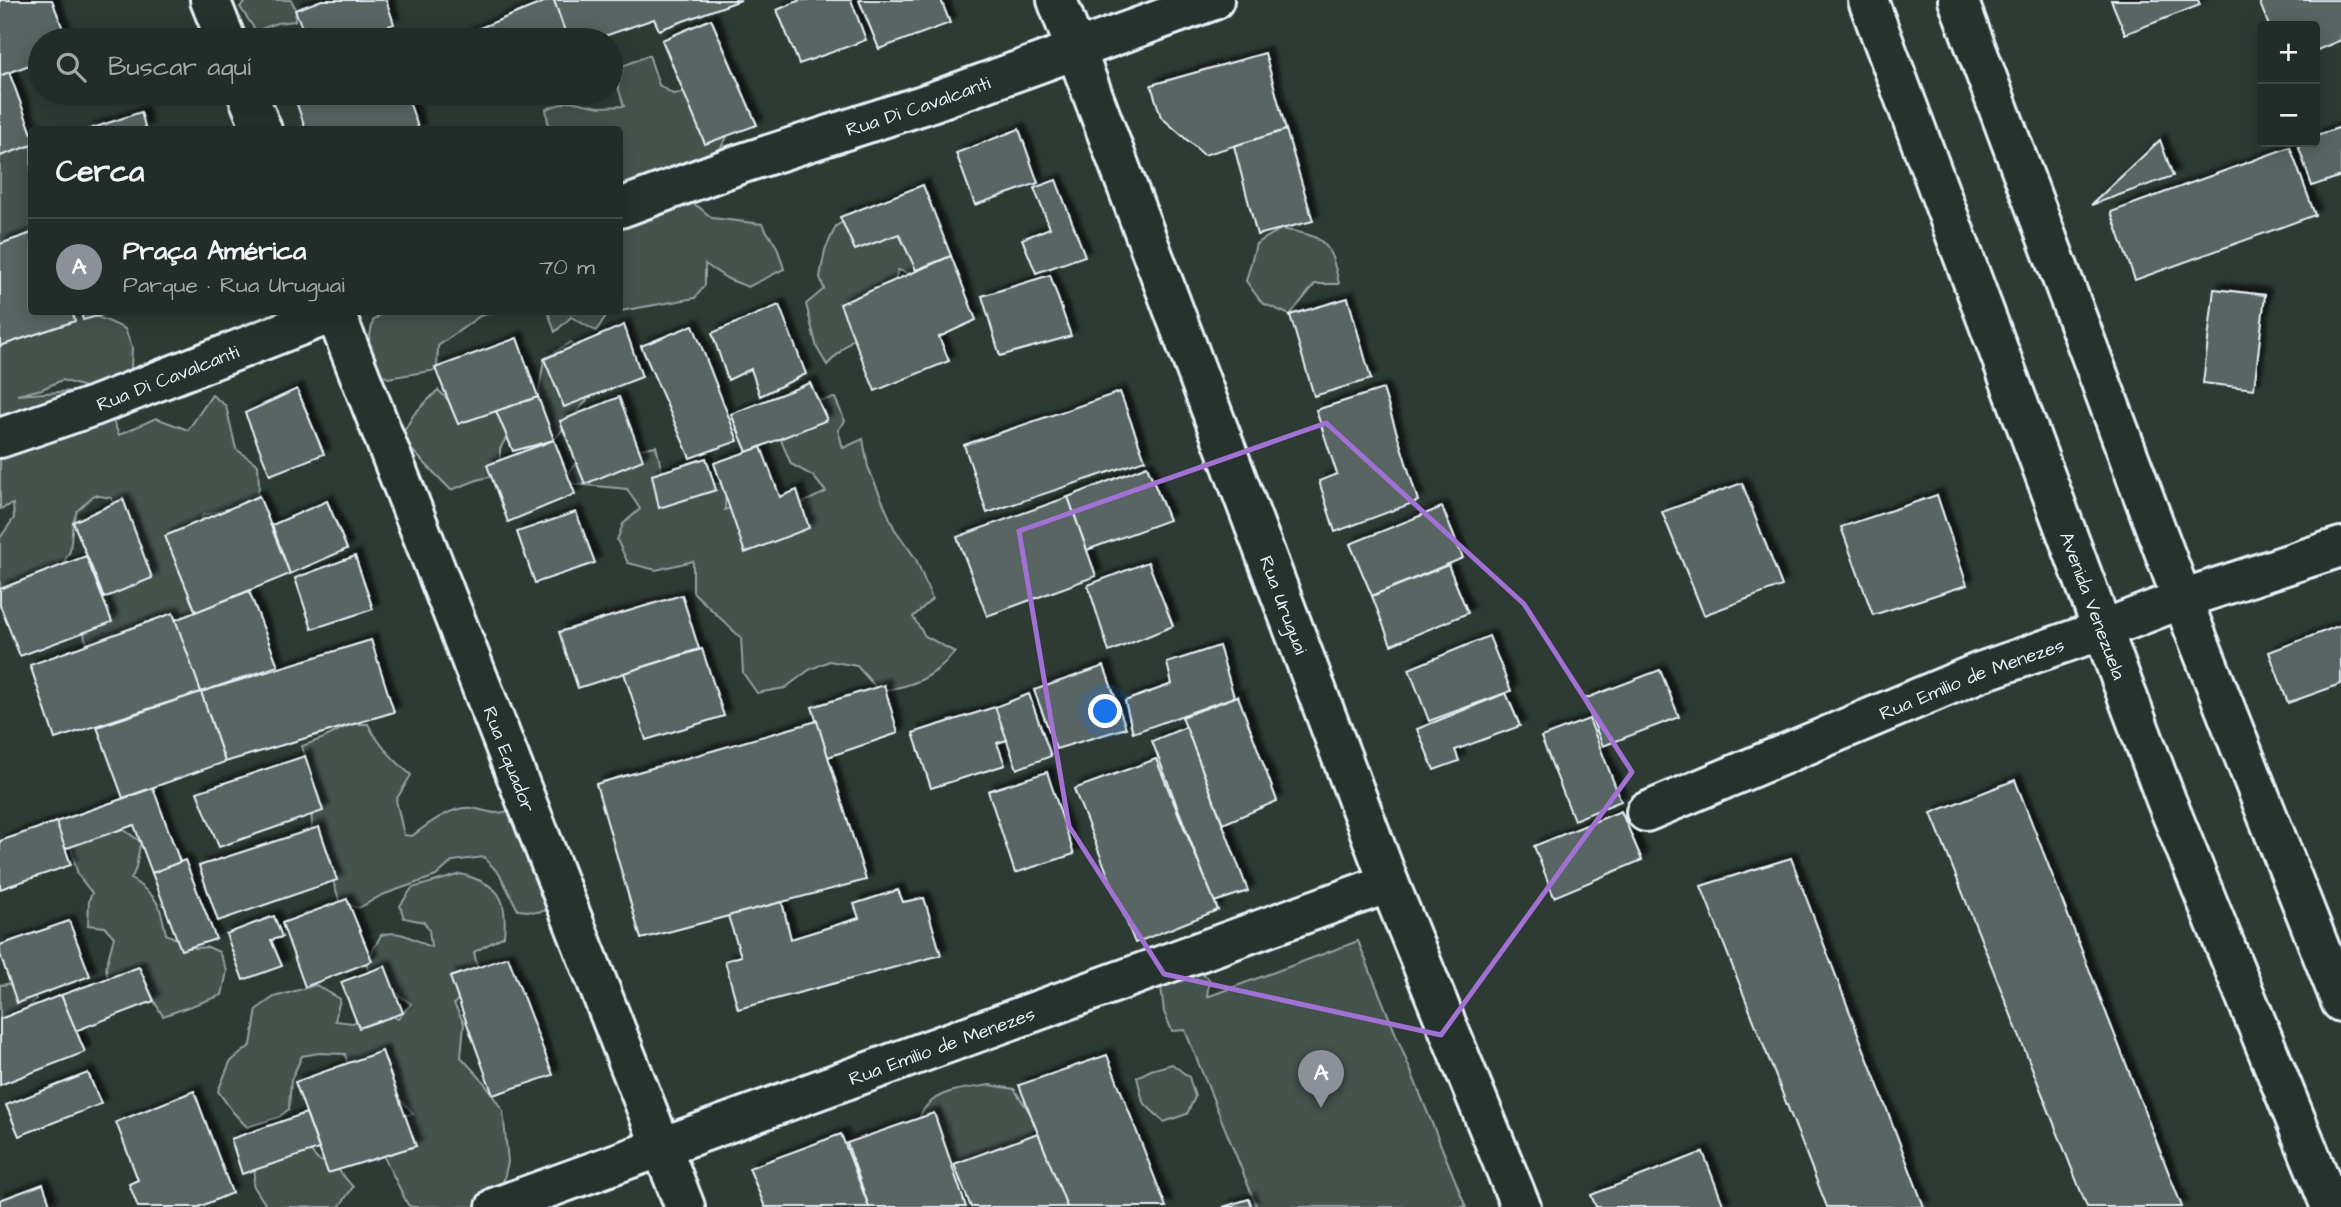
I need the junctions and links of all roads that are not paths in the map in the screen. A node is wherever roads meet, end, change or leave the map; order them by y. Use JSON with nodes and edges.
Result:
{"nodes":[{"id":1,"x":210,"y":0,"type":"edge"},
{"id":2,"x":1057,"y":0,"type":"edge"},
{"id":3,"x":1214,"y":0,"type":"edge"},
{"id":4,"x":1868,"y":0,"type":"edge"},
{"id":5,"x":1958,"y":0,"type":"edge"},
{"id":6,"x":221,"y":28,"type":"edge"},
{"id":7,"x":1077,"y":48,"type":"junction"},
{"id":8,"x":252,"y":105,"type":"edge"},
{"id":9,"x":260,"y":126,"type":"edge"},
{"id":10,"x":623,"y":207,"type":"edge"},
{"id":11,"x":327,"y":315,"type":"edge"},
{"id":12,"x":336,"y":315,"type":"edge"},
{"id":13,"x":0,"y":438,"type":"edge"},
{"id":14,"x":2341,"y":547,"type":"edge"},
{"id":15,"x":2182,"y":599,"type":"junction"},
{"id":16,"x":2102,"y":630,"type":"junction"},
{"id":17,"x":1646,"y":812,"type":"dead end"},
{"id":18,"x":1389,"y":883,"type":"junction"},
{"id":19,"x":2341,"y":1002,"type":"edge"},
{"id":20,"x":662,"y":1148,"type":"junction"},
{"id":21,"x":496,"y":1207,"type":"edge"},
{"id":22,"x":685,"y":1207,"type":"edge"},
{"id":23,"x":1521,"y":1207,"type":"edge"},
{"id":24,"x":2331,"y":1207,"type":"edge"}],
"edges":[{"from":1,"to":6,"type":"street"},
{"from":2,"to":7,"type":"street","name":"Rua Uruguai"},
{"from":3,"to":7,"type":"street","name":"Rua Di Cavalcanti"},
{"from":4,"to":16,"type":"street","name":"Avenida Venezuela"},
{"from":5,"to":15,"type":"street"},
{"from":7,"to":10,"type":"street","name":"Rua Di Cavalcanti"},
{"from":7,"to":18,"type":"street","name":"Rua Uruguai"},
{"from":8,"to":9,"type":"street"},
{"from":11,"to":13,"type":"street","name":"Rua Di Cavalcanti"},
{"from":12,"to":20,"type":"street","name":"Rua Equador"},
{"from":14,"to":15,"type":"street","name":"Rua Emilio de Menezes"},
{"from":15,"to":16,"type":"street","name":"Rua Emilio de Menezes"},
{"from":15,"to":19,"type":"street"},
{"from":16,"to":17,"type":"street","name":"Rua Emilio de Menezes"},
{"from":16,"to":24,"type":"street","name":"Avenida Venezuela"},
{"from":18,"to":20,"type":"street","name":"Rua Emilio de Menezes"},
{"from":18,"to":23,"type":"street","name":"Rua Uruguai"},
{"from":20,"to":21,"type":"street","name":"Rua Emilio de Menezes"},
{"from":20,"to":22,"type":"street","name":"Rua Equador"}]}
